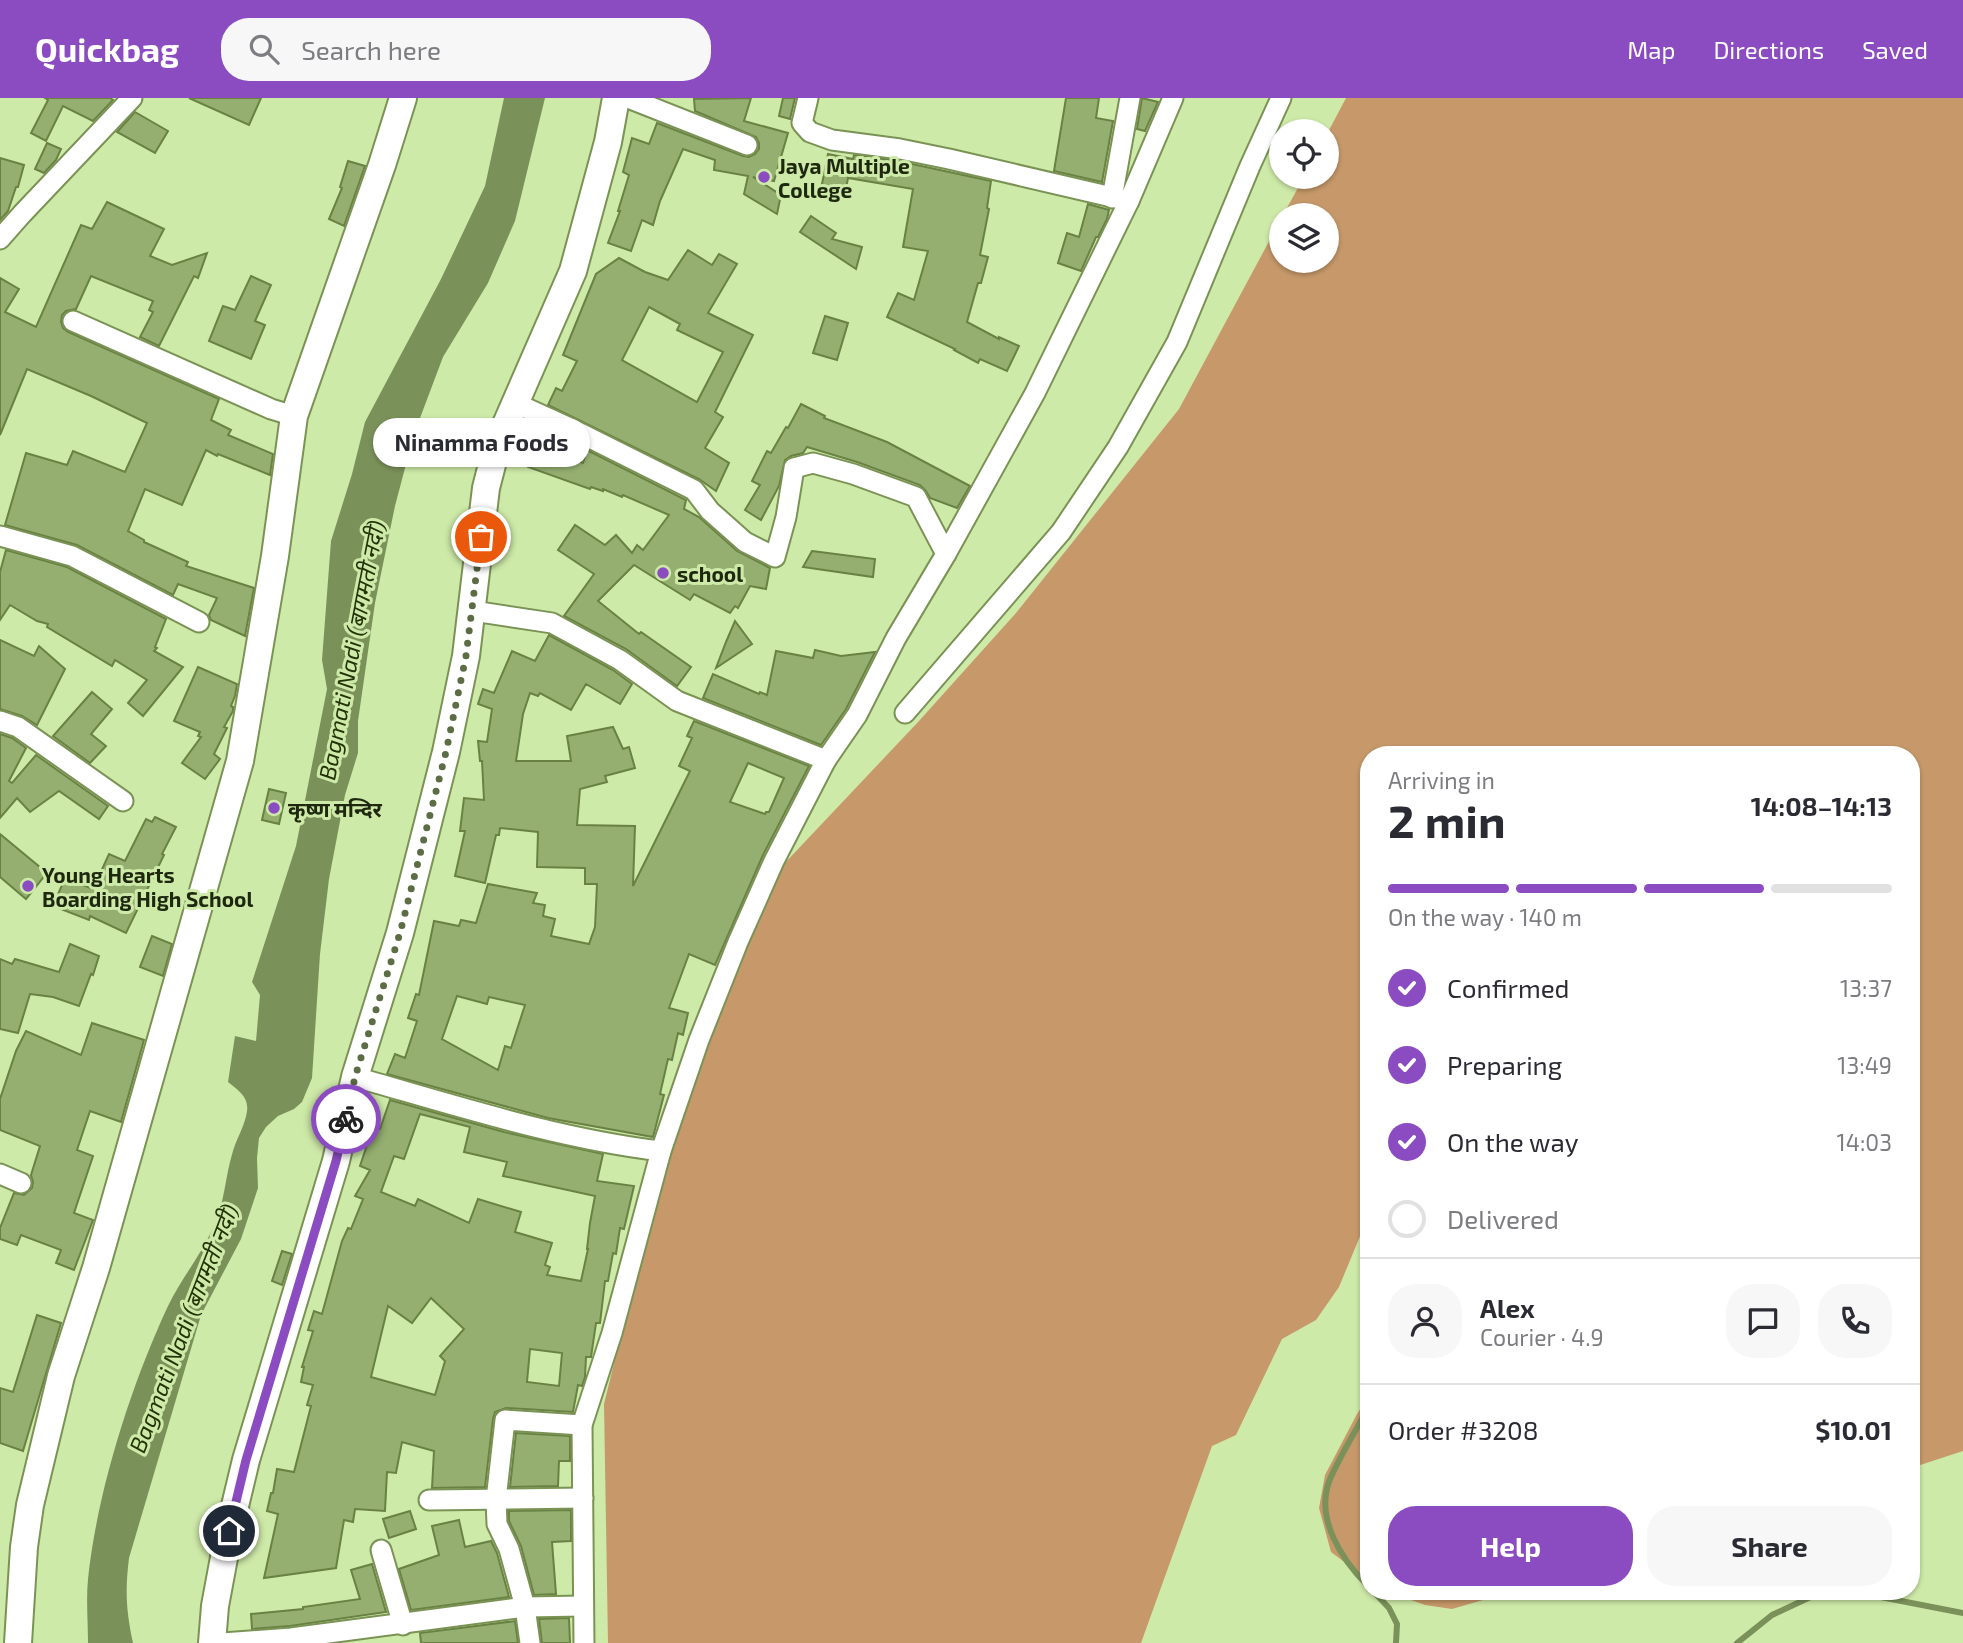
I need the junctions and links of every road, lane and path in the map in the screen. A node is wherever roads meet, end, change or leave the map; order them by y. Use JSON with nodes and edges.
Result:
{"nodes":[{"id":1,"x":132,"y":98,"type":"edge"},
{"id":2,"x":403,"y":98,"type":"edge"},
{"id":3,"x":616,"y":98,"type":"edge"},
{"id":4,"x":628,"y":98,"type":"edge"},
{"id":5,"x":808,"y":98,"type":"edge"},
{"id":6,"x":1130,"y":98,"type":"edge"},
{"id":7,"x":1173,"y":98,"type":"edge"},
{"id":8,"x":1281,"y":98,"type":"edge"},
{"id":9,"x":747,"y":145,"type":"dead end"},
{"id":10,"x":1120,"y":199,"type":"junction"},
{"id":11,"x":0,"y":239,"type":"edge"},
{"id":12,"x":73,"y":321,"type":"dead end"},
{"id":13,"x":515,"y":402,"type":"junction"},
{"id":14,"x":294,"y":416,"type":"junction"},
{"id":15,"x":0,"y":536,"type":"edge"},
{"id":16,"x":946,"y":554,"type":"junction"},
{"id":17,"x":473,"y":611,"type":"junction"},
{"id":18,"x":199,"y":622,"type":"dead end"},
{"id":19,"x":905,"y":713,"type":"dead end"},
{"id":20,"x":0,"y":721,"type":"edge"},
{"id":21,"x":826,"y":760,"type":"junction"},
{"id":22,"x":123,"y":801,"type":"dead end"},
{"id":23,"x":355,"y":1077,"type":"junction"},
{"id":24,"x":661,"y":1151,"type":"junction"},
{"id":25,"x":0,"y":1174,"type":"edge"},
{"id":26,"x":21,"y":1183,"type":"dead end"},
{"id":27,"x":582,"y":1425,"type":"junction"},
{"id":28,"x":583,"y":1499,"type":"junction"},
{"id":29,"x":429,"y":1500,"type":"dead end"},
{"id":30,"x":496,"y":1500,"type":"junction"},
{"id":31,"x":381,"y":1550,"type":"dead end"},
{"id":32,"x":583,"y":1606,"type":"junction"},
{"id":33,"x":524,"y":1607,"type":"junction"},
{"id":34,"x":403,"y":1625,"type":"junction"},
{"id":35,"x":18,"y":1643,"type":"edge"},
{"id":36,"x":212,"y":1643,"type":"edge"},
{"id":37,"x":222,"y":1643,"type":"edge"},
{"id":38,"x":530,"y":1643,"type":"edge"},
{"id":39,"x":584,"y":1643,"type":"edge"}],
"edges":[{"from":1,"to":11,"type":"street"},
{"from":2,"to":14,"type":"street"},
{"from":3,"to":13,"type":"street"},
{"from":4,"to":9,"type":"street"},
{"from":5,"to":10,"type":"street"},
{"from":6,"to":10,"type":"street"},
{"from":7,"to":10,"type":"street"},
{"from":8,"to":19,"type":"street"},
{"from":10,"to":16,"type":"street"},
{"from":12,"to":14,"type":"street"},
{"from":13,"to":16,"type":"street"},
{"from":13,"to":17,"type":"street"},
{"from":14,"to":35,"type":"street"},
{"from":15,"to":18,"type":"street"},
{"from":16,"to":21,"type":"street"},
{"from":17,"to":21,"type":"street"},
{"from":17,"to":23,"type":"street"},
{"from":20,"to":22,"type":"street"},
{"from":21,"to":24,"type":"street"},
{"from":23,"to":24,"type":"street"},
{"from":23,"to":36,"type":"street"},
{"from":24,"to":27,"type":"street"},
{"from":25,"to":26,"type":"street"},
{"from":27,"to":28,"type":"street"},
{"from":27,"to":30,"type":"street"},
{"from":28,"to":30,"type":"street"},
{"from":28,"to":32,"type":"street"},
{"from":29,"to":30,"type":"street"},
{"from":30,"to":33,"type":"street"},
{"from":31,"to":34,"type":"street"},
{"from":32,"to":33,"type":"street"},
{"from":32,"to":39,"type":"street"},
{"from":33,"to":34,"type":"street"},
{"from":33,"to":38,"type":"street"},
{"from":34,"to":37,"type":"street"}]}
